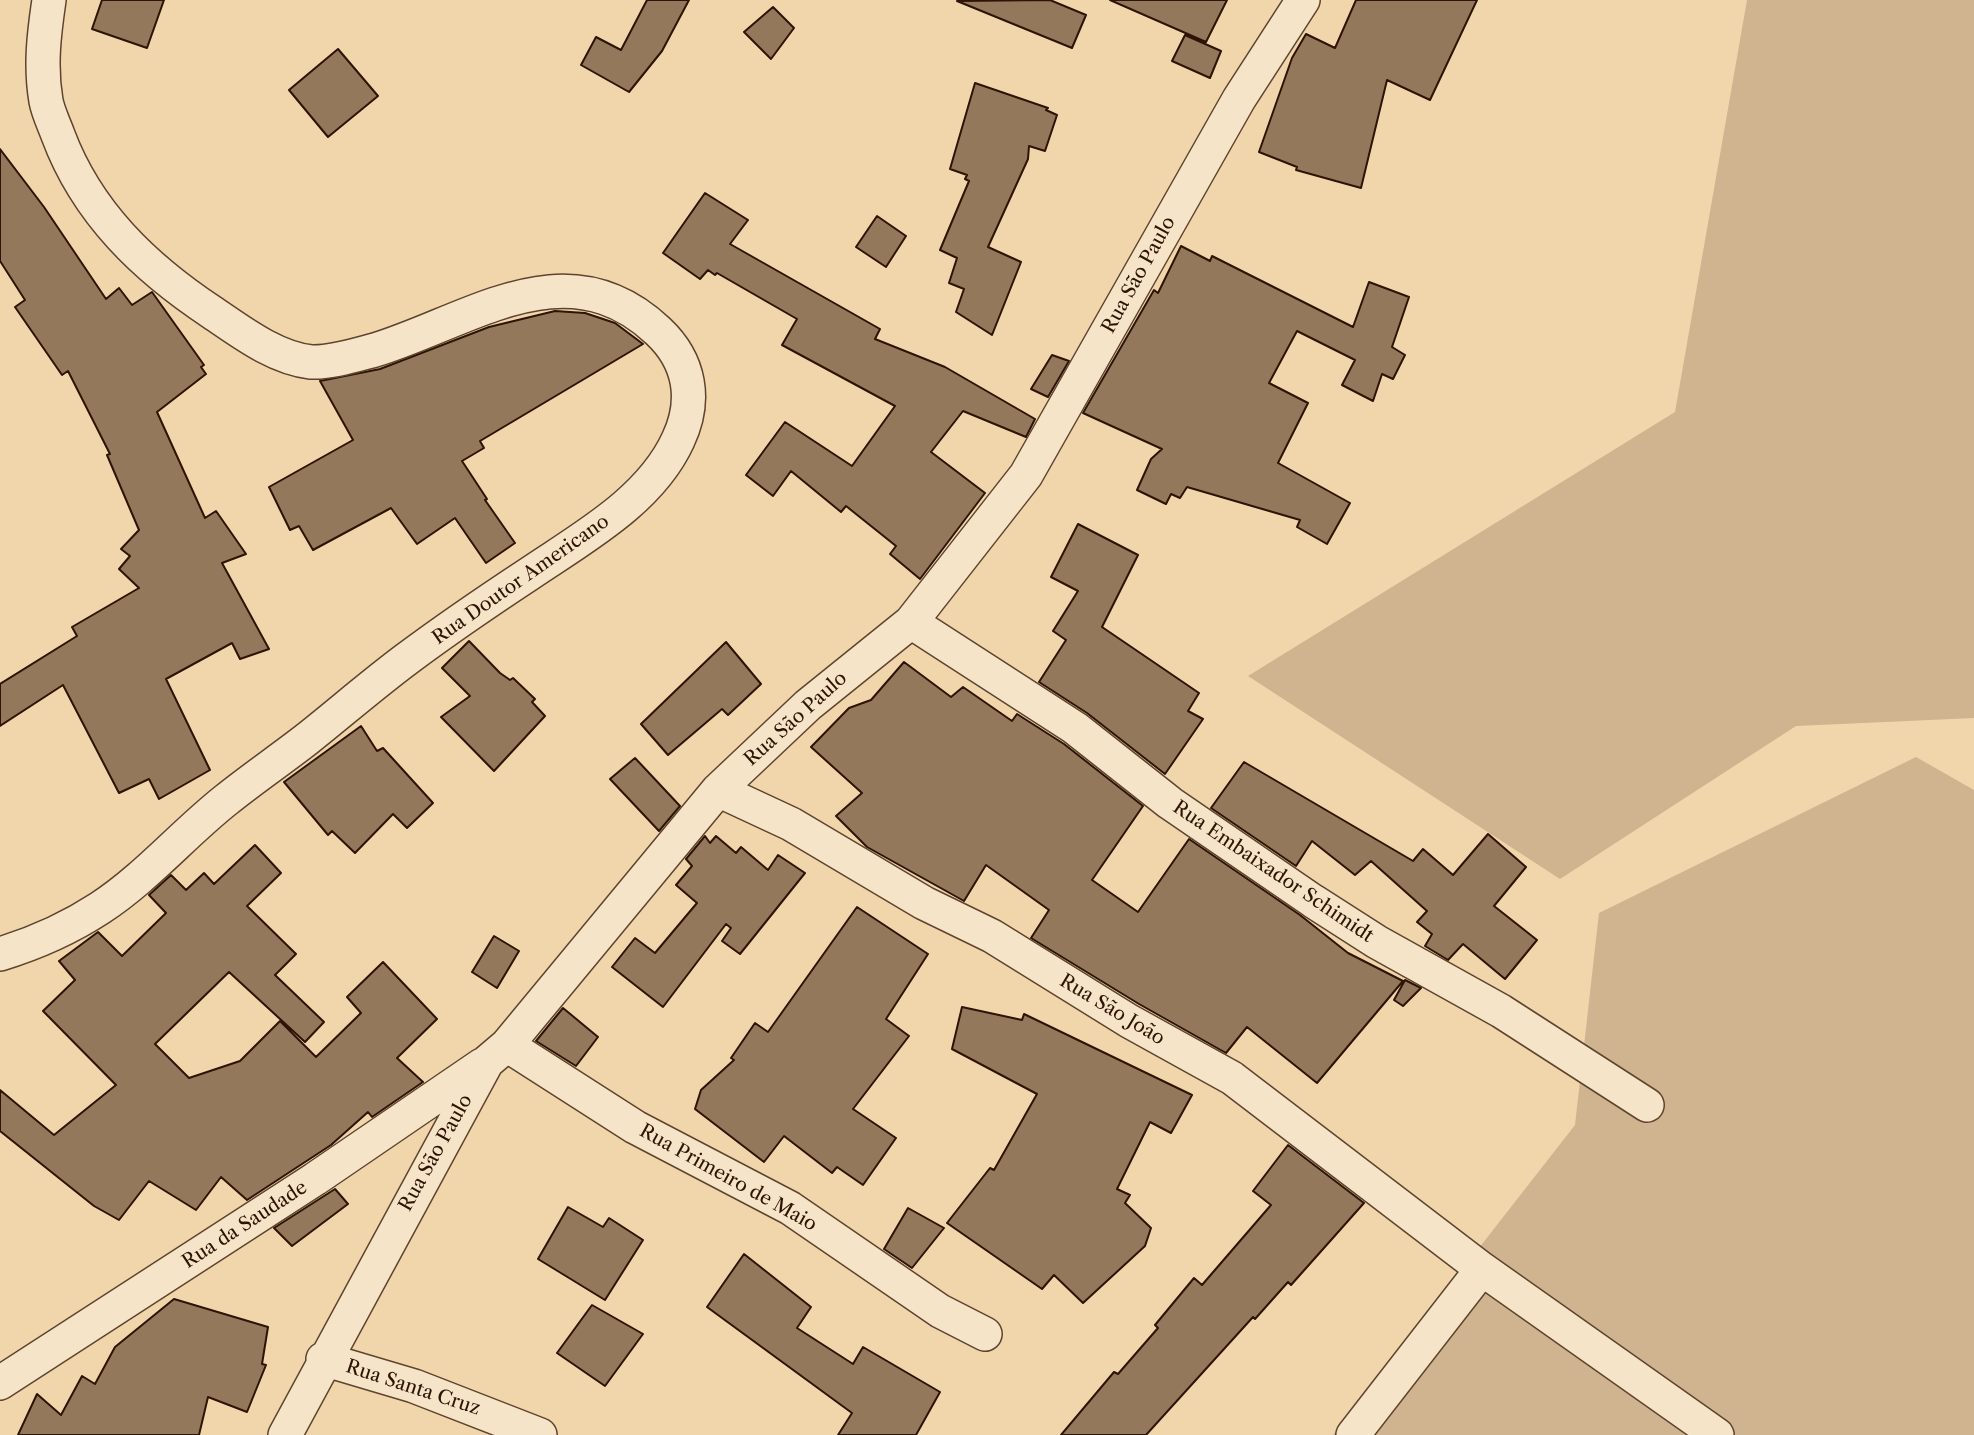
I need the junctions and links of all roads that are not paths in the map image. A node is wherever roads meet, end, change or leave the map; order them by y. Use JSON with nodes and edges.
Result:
{"nodes":[{"id":1,"x":50,"y":0,"type":"edge"},
{"id":2,"x":1303,"y":0,"type":"edge"},
{"id":3,"x":911,"y":622,"type":"junction"},
{"id":4,"x":718,"y":790,"type":"junction"},
{"id":5,"x":0,"y":954,"type":"edge"},
{"id":6,"x":497,"y":1053,"type":"junction"},
{"id":7,"x":1647,"y":1105,"type":"dead end"},
{"id":8,"x":1482,"y":1269,"type":"junction"},
{"id":9,"x":985,"y":1334,"type":"dead end"},
{"id":10,"x":323,"y":1359,"type":"junction"},
{"id":11,"x":0,"y":1383,"type":"edge"},
{"id":12,"x":285,"y":1435,"type":"edge"},
{"id":13,"x":540,"y":1435,"type":"edge"},
{"id":14,"x":1353,"y":1435,"type":"edge"},
{"id":15,"x":1717,"y":1435,"type":"edge"}],
"edges":[{"from":1,"to":5,"type":"street","name":"Rua Doutor Americano"},
{"from":2,"to":3,"type":"street","name":"Rua São Paulo"},
{"from":3,"to":4,"type":"street","name":"Rua São Paulo"},
{"from":3,"to":7,"type":"street","name":"Rua Embaixador Schimidt"},
{"from":4,"to":6,"type":"street","name":"Rua São Paulo"},
{"from":4,"to":8,"type":"street","name":"Rua São João"},
{"from":6,"to":9,"type":"street","name":"Rua Primeiro de Maio"},
{"from":6,"to":10,"type":"street","name":"Rua São Paulo"},
{"from":6,"to":11,"type":"street","name":"Rua da Saudade"},
{"from":8,"to":14,"type":"street"},
{"from":8,"to":15,"type":"street","name":"Rua São João"},
{"from":10,"to":12,"type":"street","name":"Rua São Paulo"},
{"from":10,"to":13,"type":"street","name":"Rua Santa Cruz"}]}
